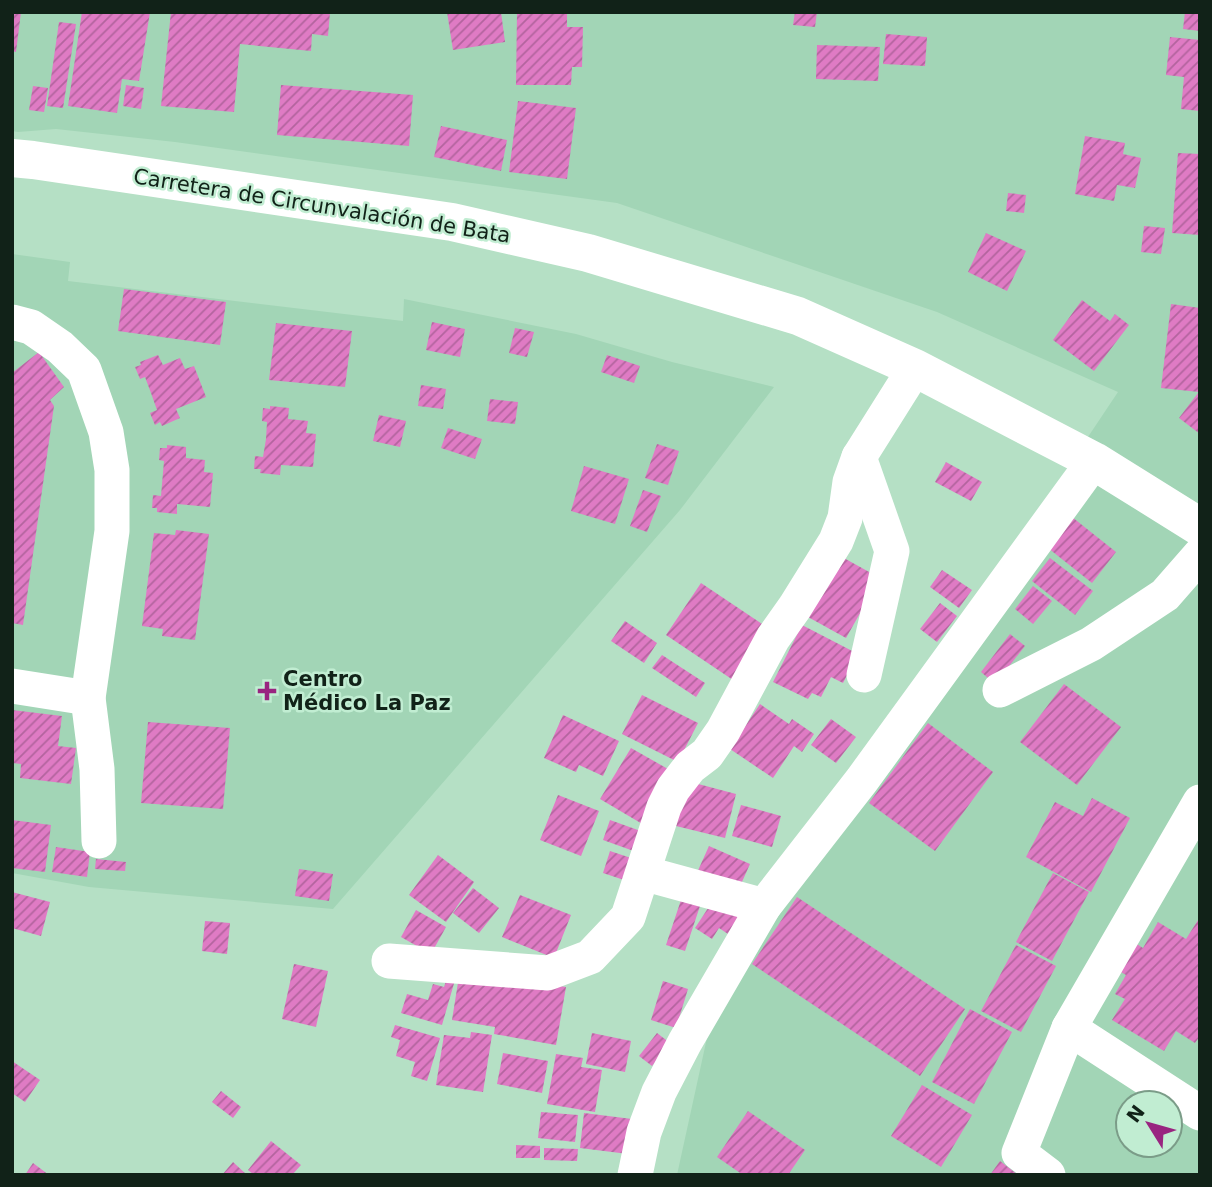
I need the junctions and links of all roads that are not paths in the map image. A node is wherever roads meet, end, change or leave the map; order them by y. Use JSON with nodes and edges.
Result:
{"nodes":[{"id":1,"x":12,"y":158,"type":"edge"},
{"id":2,"x":12,"y":322,"type":"edge"},
{"id":3,"x":915,"y":368,"type":"junction"},
{"id":4,"x":859,"y":457,"type":"junction"},
{"id":5,"x":1094,"y":461,"type":"junction"},
{"id":6,"x":1200,"y":527,"type":"edge"},
{"id":7,"x":1200,"y":555,"type":"edge"},
{"id":8,"x":864,"y":675,"type":"dead end"},
{"id":9,"x":12,"y":686,"type":"edge"},
{"id":10,"x":1000,"y":690,"type":"dead end"},
{"id":11,"x":89,"y":698,"type":"junction"},
{"id":12,"x":1200,"y":802,"type":"edge"},
{"id":13,"x":99,"y":841,"type":"dead end"},
{"id":14,"x":643,"y":873,"type":"junction"},
{"id":15,"x":764,"y":906,"type":"junction"},
{"id":16,"x":389,"y":961,"type":"dead end"},
{"id":17,"x":1069,"y":1028,"type":"junction"},
{"id":18,"x":1200,"y":1112,"type":"edge"},
{"id":19,"x":635,"y":1175,"type":"edge"},
{"id":20,"x":1048,"y":1175,"type":"edge"}],
"edges":[{"from":1,"to":3,"type":"main road","name":"Carretera de Circunvalación de Bata"},
{"from":2,"to":11,"type":"street"},
{"from":3,"to":4,"type":"street"},
{"from":3,"to":5,"type":"main road","name":"Carretera de Circunvalación de Bata"},
{"from":4,"to":8,"type":"street"},
{"from":4,"to":14,"type":"street"},
{"from":5,"to":6,"type":"main road","name":"Carretera de Circunvalación de Bata"},
{"from":5,"to":15,"type":"street"},
{"from":7,"to":10,"type":"street"},
{"from":9,"to":11,"type":"street"},
{"from":11,"to":13,"type":"street"},
{"from":12,"to":17,"type":"street"},
{"from":14,"to":15,"type":"street"},
{"from":14,"to":16,"type":"street"},
{"from":15,"to":19,"type":"street"},
{"from":17,"to":18,"type":"street"},
{"from":17,"to":20,"type":"street"}]}
